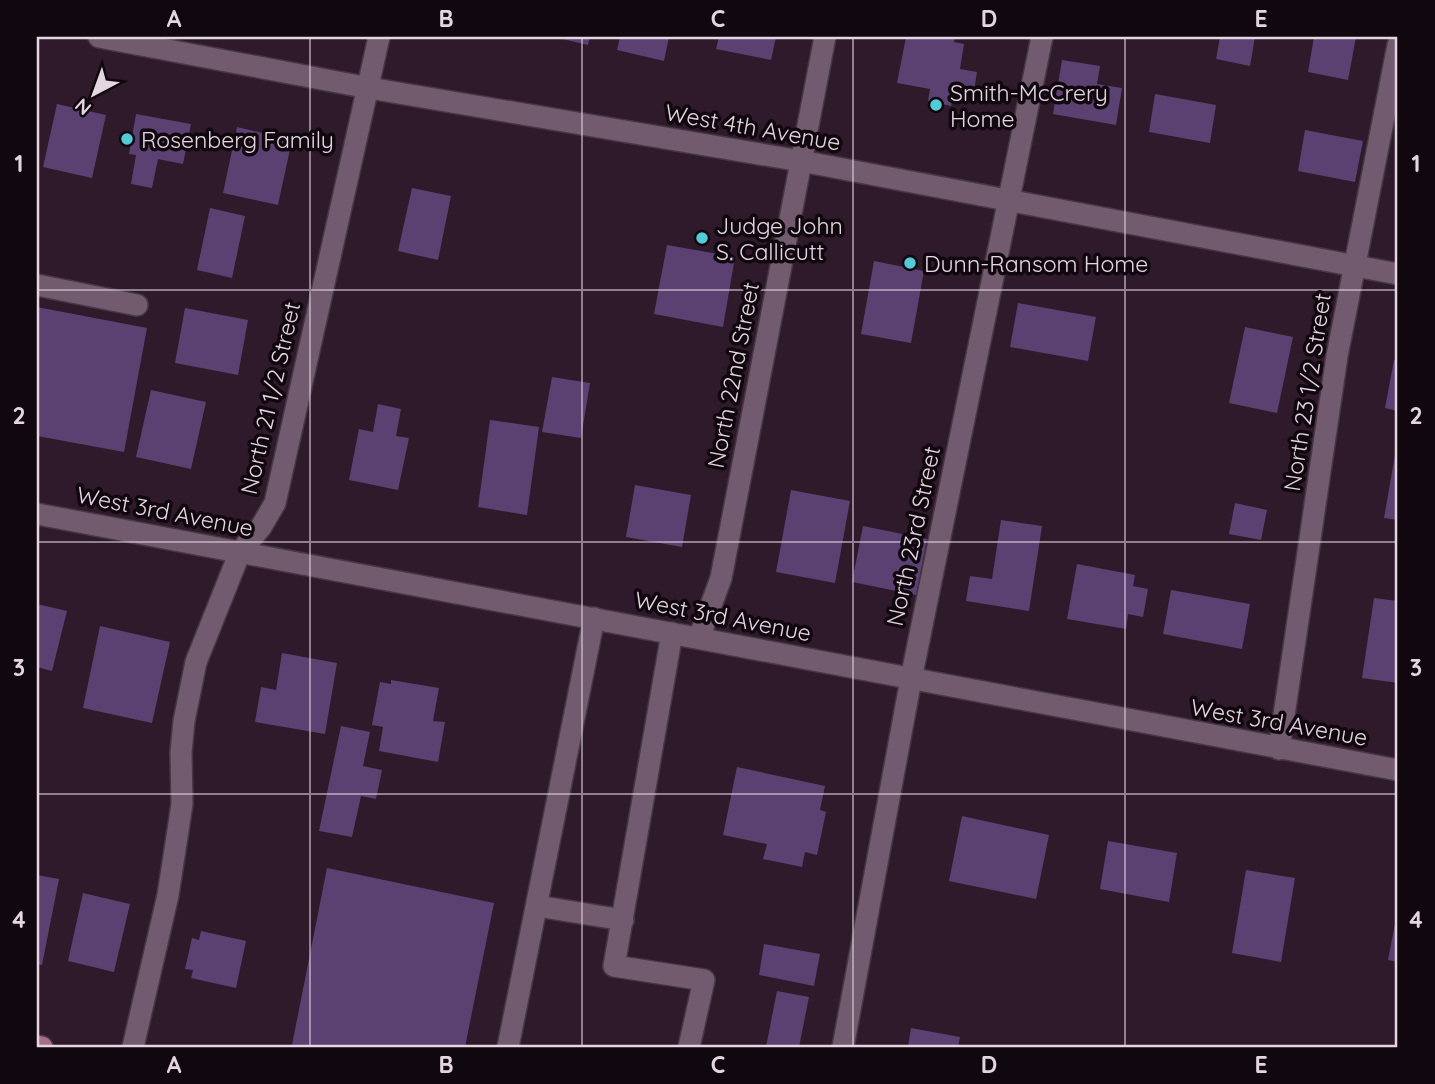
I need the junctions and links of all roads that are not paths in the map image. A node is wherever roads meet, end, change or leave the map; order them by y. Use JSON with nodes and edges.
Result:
{"nodes":[{"id":1,"x":99,"y":37,"type":"edge"},
{"id":2,"x":379,"y":37,"type":"edge"},
{"id":3,"x":825,"y":37,"type":"edge"},
{"id":4,"x":1042,"y":37,"type":"edge"},
{"id":5,"x":1398,"y":45,"type":"edge"},
{"id":6,"x":369,"y":88,"type":"junction"},
{"id":7,"x":801,"y":161,"type":"junction"},
{"id":8,"x":1009,"y":200,"type":"junction"},
{"id":9,"x":1355,"y":266,"type":"junction"},
{"id":10,"x":1398,"y":274,"type":"edge"},
{"id":11,"x":37,"y":285,"type":"edge"},
{"id":12,"x":137,"y":305,"type":"dead end"},
{"id":13,"x":37,"y":514,"type":"edge"},
{"id":14,"x":240,"y":552,"type":"junction"},
{"id":15,"x":594,"y":618,"type":"junction"},
{"id":16,"x":672,"y":633,"type":"junction"},
{"id":17,"x":699,"y":638,"type":"junction"},
{"id":18,"x":911,"y":679,"type":"junction"},
{"id":19,"x":1279,"y":749,"type":"junction"},
{"id":20,"x":1398,"y":770,"type":"edge"},
{"id":21,"x":537,"y":906,"type":"junction"},
{"id":22,"x":623,"y":920,"type":"junction"},
{"id":23,"x":37,"y":1046,"type":"edge"},
{"id":24,"x":516,"y":1046,"type":"edge"},
{"id":25,"x":42,"y":1047,"type":"edge"},
{"id":26,"x":134,"y":1047,"type":"edge"},
{"id":27,"x":689,"y":1047,"type":"edge"},
{"id":28,"x":843,"y":1047,"type":"edge"}],
"edges":[{"from":1,"to":6,"type":"street","name":"West 4th Avenue"},
{"from":2,"to":6,"type":"street","name":"North 21 1/2 Street"},
{"from":3,"to":7,"type":"street","name":"North 22nd Street"},
{"from":4,"to":8,"type":"street","name":"North 23rd Street"},
{"from":5,"to":9,"type":"street","name":"North 23 1/2 Street"},
{"from":6,"to":7,"type":"street","name":"West 4th Avenue"},
{"from":6,"to":14,"type":"street","name":"North 21 1/2 Street"},
{"from":7,"to":8,"type":"street","name":"West 4th Avenue"},
{"from":7,"to":17,"type":"street","name":"North 22nd Street"},
{"from":8,"to":9,"type":"street","name":"West 4th Avenue"},
{"from":8,"to":18,"type":"street","name":"North 23rd Street"},
{"from":9,"to":10,"type":"street","name":"West 4th Avenue"},
{"from":9,"to":19,"type":"street","name":"North 23 1/2 Street"},
{"from":11,"to":12,"type":"street"},
{"from":13,"to":14,"type":"street","name":"West 3rd Avenue"},
{"from":14,"to":15,"type":"street","name":"West 3rd Avenue"},
{"from":14,"to":26,"type":"street","name":"North 21 1/2 Street"},
{"from":15,"to":16,"type":"street","name":"West 3rd Avenue"},
{"from":15,"to":21,"type":"street"},
{"from":16,"to":17,"type":"street","name":"West 3rd Avenue"},
{"from":16,"to":22,"type":"street"},
{"from":17,"to":18,"type":"street","name":"West 3rd Avenue"},
{"from":18,"to":19,"type":"street","name":"West 3rd Avenue"},
{"from":18,"to":28,"type":"street","name":"North 23rd Street"},
{"from":19,"to":20,"type":"street","name":"West 3rd Avenue"},
{"from":21,"to":22,"type":"street"},
{"from":21,"to":24,"type":"street"},
{"from":22,"to":27,"type":"street"},
{"from":23,"to":25,"type":"main road"}]}
